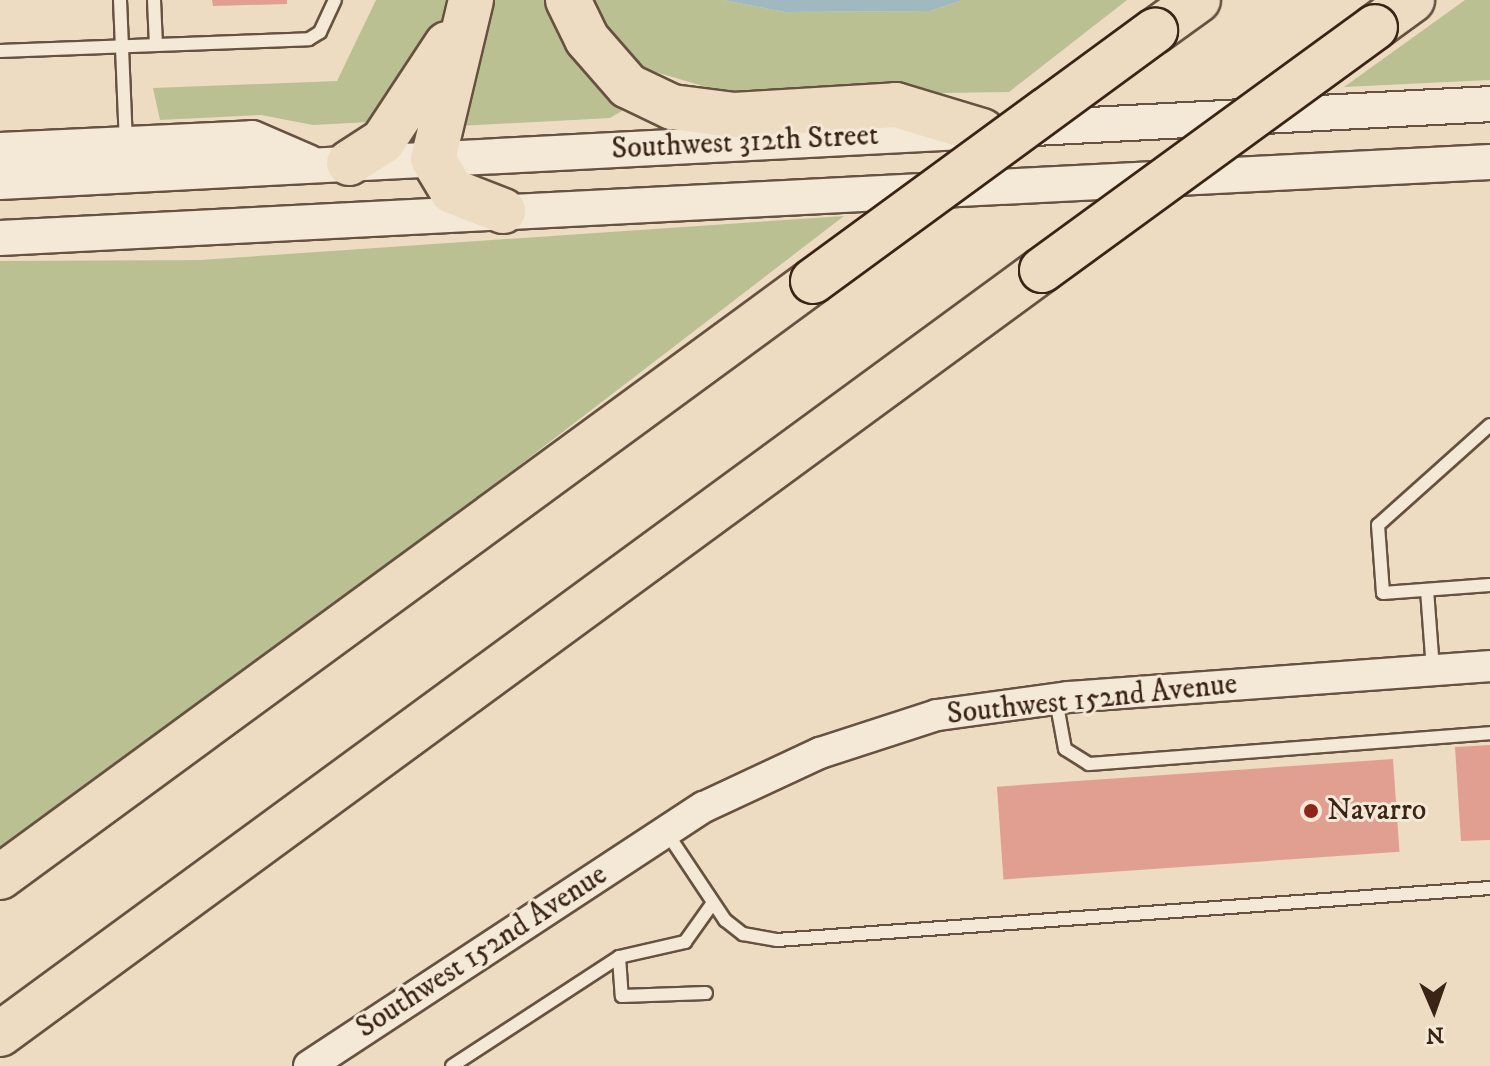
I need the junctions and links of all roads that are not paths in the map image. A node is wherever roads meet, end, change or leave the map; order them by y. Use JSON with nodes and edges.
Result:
{"nodes":[{"id":1,"x":120,"y":0,"type":"edge"},
{"id":2,"x":154,"y":0,"type":"edge"},
{"id":3,"x":335,"y":0,"type":"edge"},
{"id":4,"x":568,"y":0,"type":"edge"},
{"id":5,"x":1189,"y":0,"type":"edge"},
{"id":6,"x":1198,"y":0,"type":"edge"},
{"id":7,"x":1412,"y":0,"type":"edge"},
{"id":8,"x":468,"y":7,"type":"edge"},
{"id":9,"x":1155,"y":31,"type":"junction"},
{"id":10,"x":156,"y":45,"type":"junction"},
{"id":11,"x":123,"y":46,"type":"junction"},
{"id":12,"x":0,"y":51,"type":"edge"},
{"id":13,"x":1490,"y":104,"type":"edge"},
{"id":14,"x":982,"y":131,"type":"junction"},
{"id":15,"x":126,"y":144,"type":"junction"},
{"id":16,"x":0,"y":150,"type":"edge"},
{"id":17,"x":433,"y":159,"type":"junction"},
{"id":18,"x":1490,"y":162,"type":"edge"},
{"id":19,"x":332,"y":164,"type":"junction"},
{"id":20,"x":0,"y":182,"type":"edge"},
{"id":21,"x":503,"y":211,"type":"junction"},
{"id":22,"x":0,"y":238,"type":"edge"},
{"id":23,"x":1490,"y":425,"type":"edge"},
{"id":24,"x":1490,"y":585,"type":"edge"},
{"id":25,"x":1427,"y":590,"type":"junction"},
{"id":26,"x":1490,"y":666,"type":"edge"},
{"id":27,"x":1433,"y":670,"type":"junction"},
{"id":28,"x":1056,"y":699,"type":"junction"},
{"id":29,"x":1490,"y":733,"type":"edge"},
{"id":30,"x":665,"y":831,"type":"junction"},
{"id":31,"x":0,"y":877,"type":"edge"},
{"id":32,"x":1490,"y":888,"type":"edge"},
{"id":33,"x":712,"y":904,"type":"junction"},
{"id":34,"x":619,"y":957,"type":"junction"},
{"id":35,"x":706,"y":993,"type":"dead end"},
{"id":36,"x":0,"y":1034,"type":"edge"},
{"id":37,"x":309,"y":1066,"type":"edge"},
{"id":38,"x":452,"y":1066,"type":"edge"}],
"edges":[{"from":1,"to":11,"type":"lane"},
{"from":2,"to":10,"type":"lane"},
{"from":3,"to":10,"type":"lane"},
{"from":4,"to":14,"type":"highway"},
{"from":5,"to":9,"type":"highway"},
{"from":6,"to":9,"type":"highway"},
{"from":7,"to":36,"type":"highway","bridge":true},
{"from":8,"to":17,"type":"highway"},
{"from":8,"to":19,"type":"highway"},
{"from":9,"to":31,"type":"highway","bridge":true},
{"from":10,"to":11,"type":"lane"},
{"from":11,"to":12,"type":"lane"},
{"from":11,"to":15,"type":"lane"},
{"from":13,"to":14,"type":"main road","name":"Southwest 312th Street"},
{"from":14,"to":17,"type":"main road","name":"Southwest 312th Street"},
{"from":15,"to":16,"type":"main road"},
{"from":15,"to":19,"type":"main road"},
{"from":17,"to":19,"type":"main road","name":"Southwest 312th Street"},
{"from":17,"to":21,"type":"highway"},
{"from":18,"to":21,"type":"main road","name":"Southwest 312th Street"},
{"from":19,"to":20,"type":"main road","name":"Southwest 312th Street"},
{"from":21,"to":22,"type":"main road","name":"Southwest 312th Street"},
{"from":23,"to":25,"type":"lane"},
{"from":24,"to":25,"type":"lane"},
{"from":25,"to":27,"type":"lane"},
{"from":26,"to":27,"type":"street","name":"Southwest 152nd Avenue"},
{"from":27,"to":28,"type":"street","name":"Southwest 152nd Avenue"},
{"from":28,"to":29,"type":"lane"},
{"from":28,"to":30,"type":"street","name":"Southwest 152nd Avenue"},
{"from":30,"to":33,"type":"lane"},
{"from":30,"to":37,"type":"street","name":"Southwest 152nd Avenue"},
{"from":32,"to":33,"type":"lane"},
{"from":33,"to":34,"type":"lane"},
{"from":34,"to":35,"type":"lane"},
{"from":34,"to":38,"type":"lane"}]}
